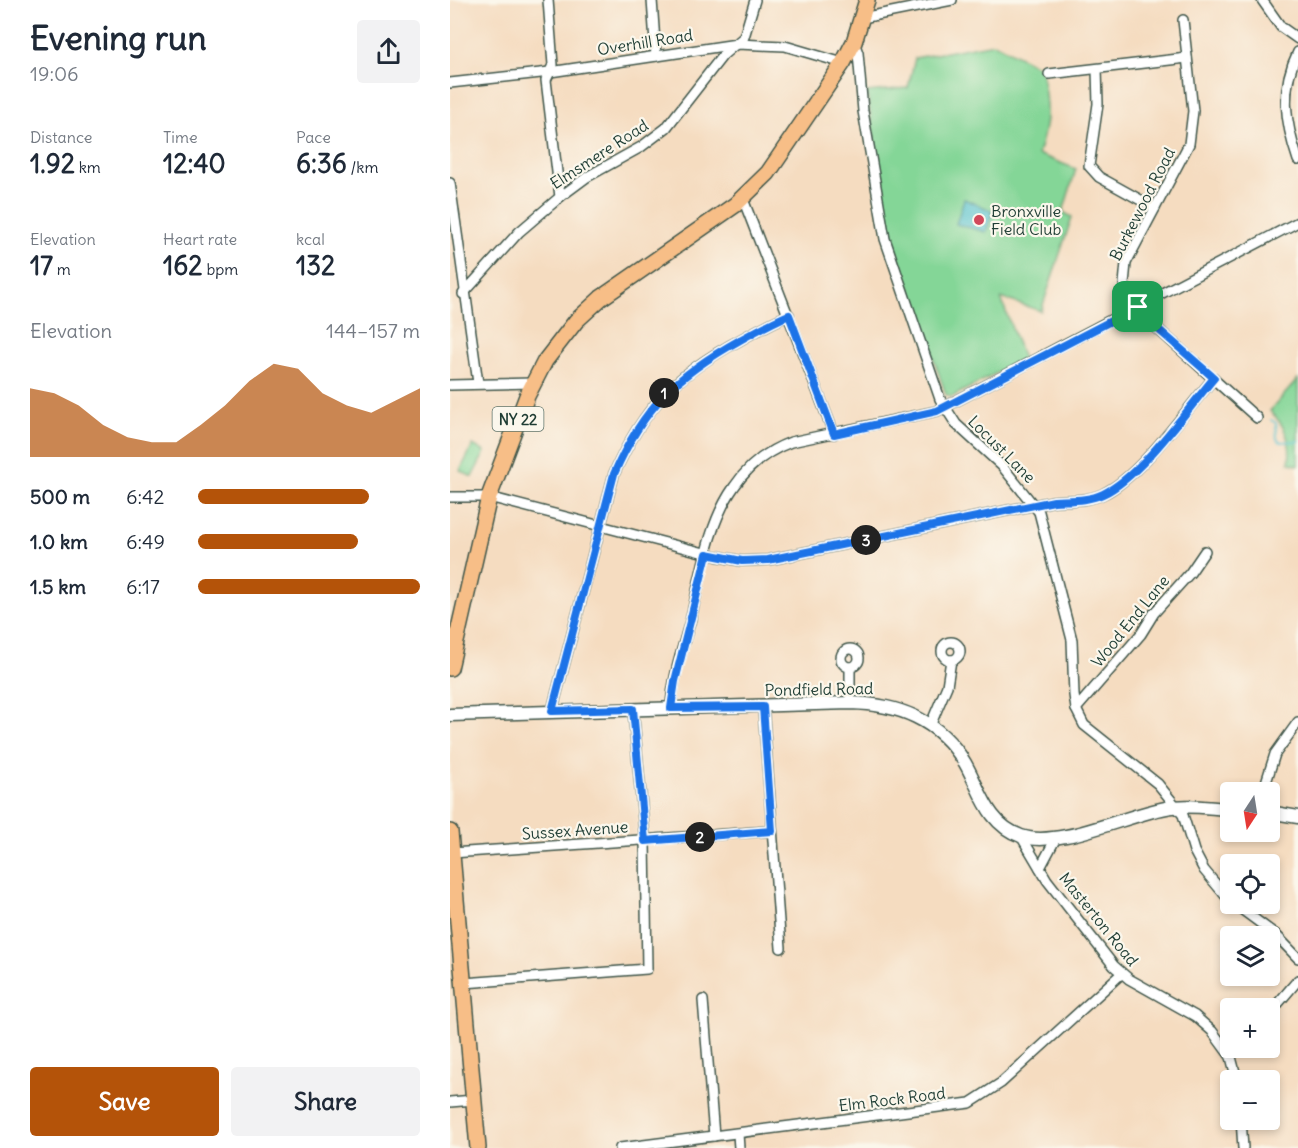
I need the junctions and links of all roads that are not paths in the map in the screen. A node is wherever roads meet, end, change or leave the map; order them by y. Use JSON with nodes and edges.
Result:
{"nodes":[{"id":1,"x":548,"y":0,"type":"edge"},
{"id":2,"x":652,"y":0,"type":"edge"},
{"id":3,"x":755,"y":0,"type":"edge"},
{"id":4,"x":867,"y":0,"type":"edge"},
{"id":5,"x":952,"y":0,"type":"edge"},
{"id":6,"x":1262,"y":0,"type":"edge"},
{"id":7,"x":862,"y":18,"type":"junction"},
{"id":8,"x":1183,"y":20,"type":"dead end"},
{"id":9,"x":1298,"y":39,"type":"edge"},
{"id":10,"x":854,"y":42,"type":"junction"},
{"id":11,"x":736,"y":44,"type":"junction"},
{"id":12,"x":1298,"y":52,"type":"edge"},
{"id":13,"x":656,"y":56,"type":"junction"},
{"id":14,"x":1187,"y":58,"type":"junction"},
{"id":15,"x":843,"y":63,"type":"junction"},
{"id":16,"x":1097,"y":69,"type":"junction"},
{"id":17,"x":550,"y":72,"type":"junction"},
{"id":18,"x":1049,"y":74,"type":"dead end"},
{"id":19,"x":450,"y":83,"type":"edge"},
{"id":20,"x":1298,"y":160,"type":"edge"},
{"id":21,"x":450,"y":183,"type":"edge"},
{"id":22,"x":560,"y":197,"type":"junction"},
{"id":23,"x":743,"y":199,"type":"junction"},
{"id":24,"x":1155,"y":208,"type":"junction"},
{"id":25,"x":1298,"y":222,"type":"edge"},
{"id":26,"x":463,"y":294,"type":"junction"},
{"id":27,"x":1138,"y":307,"type":"junction"},
{"id":28,"x":789,"y":315,"type":"junction"},
{"id":29,"x":1214,"y":378,"type":"junction"},
{"id":30,"x":478,"y":383,"type":"junction"},
{"id":31,"x":533,"y":383,"type":"junction"},
{"id":32,"x":450,"y":385,"type":"edge"},
{"id":33,"x":944,"y":408,"type":"junction"},
{"id":34,"x":1257,"y":418,"type":"dead end"},
{"id":35,"x":834,"y":434,"type":"junction"},
{"id":36,"x":450,"y":497,"type":"edge"},
{"id":37,"x":489,"y":497,"type":"junction"},
{"id":38,"x":1035,"y":505,"type":"junction"},
{"id":39,"x":600,"y":526,"type":"junction"},
{"id":40,"x":1205,"y":551,"type":"dead end"},
{"id":41,"x":707,"y":554,"type":"junction"},
{"id":42,"x":951,"y":660,"type":"dead end"},
{"id":43,"x":850,"y":667,"type":"dead end"},
{"id":44,"x":450,"y":668,"type":"edge"},
{"id":45,"x":850,"y":703,"type":"junction"},
{"id":46,"x":763,"y":707,"type":"junction"},
{"id":47,"x":671,"y":708,"type":"junction"},
{"id":48,"x":633,"y":709,"type":"junction"},
{"id":49,"x":1076,"y":709,"type":"junction"},
{"id":50,"x":552,"y":711,"type":"junction"},
{"id":51,"x":450,"y":715,"type":"edge"},
{"id":52,"x":1298,"y":722,"type":"edge"},
{"id":53,"x":930,"y":726,"type":"junction"},
{"id":54,"x":1266,"y":782,"type":"edge"},
{"id":55,"x":1176,"y":807,"type":"junction"},
{"id":56,"x":1220,"y":809,"type":"edge"},
{"id":57,"x":1280,"y":814,"type":"edge"},
{"id":58,"x":1298,"y":817,"type":"edge"},
{"id":59,"x":772,"y":831,"type":"junction"},
{"id":60,"x":450,"y":832,"type":"edge"},
{"id":61,"x":1021,"y":836,"type":"junction"},
{"id":62,"x":1056,"y":838,"type":"junction"},
{"id":63,"x":645,"y":841,"type":"junction"},
{"id":64,"x":452,"y":853,"type":"junction"},
{"id":65,"x":1040,"y":868,"type":"junction"},
{"id":66,"x":452,"y":874,"type":"edge"},
{"id":67,"x":1220,"y":889,"type":"edge"},
{"id":68,"x":1248,"y":914,"type":"edge"},
{"id":69,"x":781,"y":948,"type":"dead end"},
{"id":70,"x":1298,"y":958,"type":"edge"},
{"id":71,"x":1121,"y":974,"type":"junction"},
{"id":72,"x":1298,"y":980,"type":"edge"},
{"id":73,"x":464,"y":983,"type":"junction"},
{"id":74,"x":703,"y":1000,"type":"dead end"},
{"id":75,"x":1280,"y":1001,"type":"edge"},
{"id":76,"x":1220,"y":1039,"type":"edge"},
{"id":77,"x":474,"y":1100,"type":"junction"},
{"id":78,"x":450,"y":1102,"type":"edge"},
{"id":79,"x":1241,"y":1130,"type":"edge"},
{"id":80,"x":738,"y":1134,"type":"junction"},
{"id":81,"x":714,"y":1136,"type":"junction"},
{"id":82,"x":478,"y":1148,"type":"edge"},
{"id":83,"x":620,"y":1148,"type":"edge"},
{"id":84,"x":739,"y":1148,"type":"edge"},
{"id":85,"x":1243,"y":1148,"type":"edge"}],
"edges":[{"from":1,"to":17,"type":"street"},
{"from":2,"to":13,"type":"street"},
{"from":3,"to":11,"type":"street","name":"Elmsmere Road"},
{"from":4,"to":7,"type":"main road","number":"NY 22"},
{"from":5,"to":7,"type":"street"},
{"from":6,"to":9,"type":"street"},
{"from":7,"to":10,"type":"main road","number":"NY 22"},
{"from":8,"to":14,"type":"street","name":"Burkewood Road"},
{"from":10,"to":15,"type":"main road","number":"NY 22"},
{"from":10,"to":33,"type":"street","name":"Locust Lane"},
{"from":11,"to":13,"type":"street","name":"Overhill Road"},
{"from":11,"to":15,"type":"street","name":"Overhill Road"},
{"from":11,"to":22,"type":"street","name":"Elmsmere Road"},
{"from":12,"to":20,"type":"street"},
{"from":13,"to":17,"type":"street","name":"Overhill Road"},
{"from":14,"to":16,"type":"street"},
{"from":14,"to":24,"type":"street","name":"Burkewood Road"},
{"from":15,"to":23,"type":"main road","number":"NY 22"},
{"from":16,"to":18,"type":"street"},
{"from":16,"to":24,"type":"street"},
{"from":17,"to":19,"type":"street","name":"Overhill Road"},
{"from":17,"to":22,"type":"street"},
{"from":21,"to":26,"type":"street"},
{"from":22,"to":26,"type":"street","name":"Elmsmere Road"},
{"from":23,"to":28,"type":"street"},
{"from":23,"to":31,"type":"main road","number":"NY 22"},
{"from":24,"to":27,"type":"street","name":"Burkewood Road"},
{"from":25,"to":27,"type":"street"},
{"from":26,"to":30,"type":"street"},
{"from":27,"to":29,"type":"street","name":"Burkewood Road"},
{"from":27,"to":33,"type":"street"},
{"from":28,"to":35,"type":"street"},
{"from":28,"to":39,"type":"street"},
{"from":29,"to":34,"type":"street","name":"Burkewood Road"},
{"from":29,"to":38,"type":"street"},
{"from":30,"to":31,"type":"street"},
{"from":30,"to":32,"type":"street"},
{"from":31,"to":37,"type":"main road","number":"NY 22"},
{"from":33,"to":35,"type":"street"},
{"from":33,"to":38,"type":"street","name":"Locust Lane"},
{"from":35,"to":41,"type":"street"},
{"from":36,"to":37,"type":"street"},
{"from":37,"to":39,"type":"street"},
{"from":37,"to":44,"type":"main road","number":"NY 22"},
{"from":38,"to":41,"type":"street"},
{"from":38,"to":49,"type":"street","name":"Locust Lane"},
{"from":39,"to":41,"type":"street"},
{"from":39,"to":50,"type":"street"},
{"from":40,"to":49,"type":"street","name":"Wood End Lane"},
{"from":41,"to":47,"type":"street"},
{"from":42,"to":53,"type":"street"},
{"from":43,"to":45,"type":"street"},
{"from":45,"to":46,"type":"street","name":"Pondfield Road"},
{"from":45,"to":53,"type":"street","name":"Pondfield Road"},
{"from":46,"to":47,"type":"street","name":"Pondfield Road"},
{"from":46,"to":59,"type":"street"},
{"from":47,"to":48,"type":"street","name":"Pondfield Road"},
{"from":48,"to":50,"type":"street","name":"Pondfield Road"},
{"from":48,"to":63,"type":"street"},
{"from":49,"to":55,"type":"street"},
{"from":50,"to":51,"type":"street","name":"Pondfield Road"},
{"from":52,"to":54,"type":"street"},
{"from":53,"to":61,"type":"street","name":"Pondfield Road"},
{"from":55,"to":56,"type":"street","name":"Pondfield Road"},
{"from":55,"to":62,"type":"street","name":"Pondfield Road"},
{"from":55,"to":67,"type":"street"},
{"from":57,"to":58,"type":"street"},
{"from":59,"to":63,"type":"street","name":"Sussex Avenue"},
{"from":59,"to":69,"type":"street"},
{"from":60,"to":64,"type":"main road"},
{"from":61,"to":62,"type":"street","name":"Pondfield Road"},
{"from":61,"to":65,"type":"street","name":"Masterton Road"},
{"from":62,"to":65,"type":"street","name":"Masterton Road"},
{"from":63,"to":64,"type":"street","name":"Sussex Avenue"},
{"from":63,"to":73,"type":"street"},
{"from":64,"to":66,"type":"main road"},
{"from":65,"to":71,"type":"street","name":"Masterton Road"},
{"from":66,"to":73,"type":"main road"},
{"from":68,"to":70,"type":"street"},
{"from":71,"to":76,"type":"street","name":"Masterton Road"},
{"from":71,"to":80,"type":"street","name":"Elm Rock Road"},
{"from":72,"to":75,"type":"street"},
{"from":73,"to":77,"type":"main road"},
{"from":74,"to":81,"type":"street"},
{"from":77,"to":78,"type":"street"},
{"from":77,"to":82,"type":"main road"},
{"from":79,"to":85,"type":"street"},
{"from":80,"to":81,"type":"street","name":"Elm Rock Road"},
{"from":80,"to":84,"type":"street"},
{"from":81,"to":83,"type":"street","name":"Elm Rock Road"}]}
